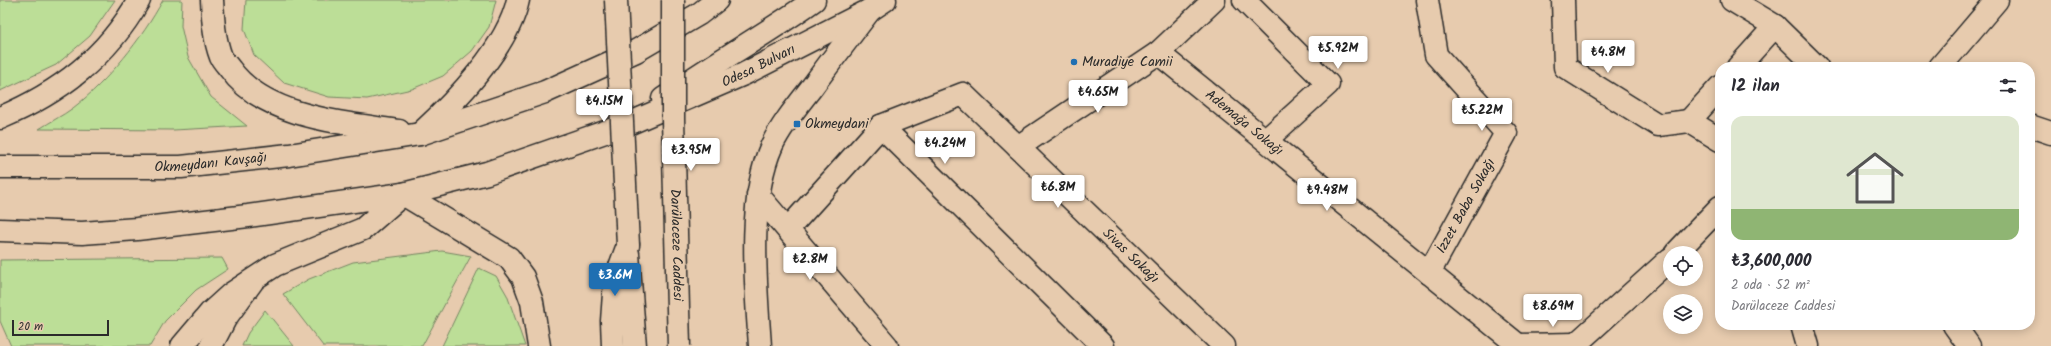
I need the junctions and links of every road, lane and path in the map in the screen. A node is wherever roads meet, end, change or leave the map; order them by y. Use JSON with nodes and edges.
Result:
{"nodes":[{"id":1,"x":139,"y":0,"type":"edge"},
{"id":2,"x":212,"y":0,"type":"edge"},
{"id":3,"x":518,"y":0,"type":"edge"},
{"id":4,"x":616,"y":0,"type":"edge"},
{"id":5,"x":673,"y":0,"type":"edge"},
{"id":6,"x":717,"y":0,"type":"edge"},
{"id":7,"x":814,"y":0,"type":"edge"},
{"id":8,"x":1214,"y":0,"type":"edge"},
{"id":9,"x":1244,"y":0,"type":"edge"},
{"id":10,"x":1428,"y":0,"type":"edge"},
{"id":11,"x":1563,"y":0,"type":"edge"},
{"id":12,"x":1732,"y":0,"type":"edge"},
{"id":13,"x":1997,"y":0,"type":"edge"},
{"id":14,"x":878,"y":5,"type":"edge"},
{"id":15,"x":1775,"y":26,"type":"junction"},
{"id":16,"x":1158,"y":53,"type":"junction"},
{"id":17,"x":1743,"y":62,"type":"edge"},
{"id":18,"x":1812,"y":62,"type":"edge"},
{"id":19,"x":1944,"y":62,"type":"edge"},
{"id":20,"x":1715,"y":92,"type":"edge"},
{"id":21,"x":0,"y":118,"type":"edge"},
{"id":22,"x":1689,"y":121,"type":"junction"},
{"id":23,"x":628,"y":124,"type":"junction"},
{"id":24,"x":881,"y":126,"type":"junction"},
{"id":25,"x":2035,"y":128,"type":"edge"},
{"id":26,"x":2051,"y":133,"type":"edge"},
{"id":27,"x":420,"y":134,"type":"junction"},
{"id":28,"x":1715,"y":137,"type":"edge"},
{"id":29,"x":1266,"y":140,"type":"junction"},
{"id":30,"x":1018,"y":147,"type":"junction"},
{"id":31,"x":0,"y":168,"type":"edge"},
{"id":32,"x":403,"y":194,"type":"junction"},
{"id":33,"x":758,"y":195,"type":"junction"},
{"id":34,"x":1715,"y":212,"type":"edge"},
{"id":35,"x":788,"y":229,"type":"junction"},
{"id":36,"x":0,"y":230,"type":"edge"},
{"id":37,"x":628,"y":245,"type":"junction"},
{"id":38,"x":1683,"y":246,"type":"edge"},
{"id":39,"x":1663,"y":266,"type":"edge"},
{"id":40,"x":1429,"y":272,"type":"junction"},
{"id":41,"x":253,"y":281,"type":"junction"},
{"id":42,"x":1803,"y":330,"type":"edge"},
{"id":43,"x":1958,"y":330,"type":"edge"},
{"id":44,"x":1578,"y":345,"type":"edge"},
{"id":45,"x":182,"y":346,"type":"edge"},
{"id":46,"x":211,"y":346,"type":"edge"},
{"id":47,"x":539,"y":346,"type":"edge"},
{"id":48,"x":613,"y":346,"type":"edge"},
{"id":49,"x":635,"y":346,"type":"edge"},
{"id":50,"x":679,"y":346,"type":"edge"},
{"id":51,"x":760,"y":346,"type":"edge"},
{"id":52,"x":887,"y":346,"type":"edge"},
{"id":53,"x":1103,"y":346,"type":"edge"},
{"id":54,"x":1224,"y":346,"type":"edge"},
{"id":55,"x":1518,"y":346,"type":"edge"},
{"id":56,"x":1808,"y":346,"type":"edge"},
{"id":57,"x":1969,"y":346,"type":"edge"}],
"edges":[{"from":1,"to":21,"type":"main road"},
{"from":2,"to":27,"type":"main road"},
{"from":3,"to":27,"type":"main road"},
{"from":4,"to":37,"type":"main road","bridge":true},
{"from":5,"to":50,"type":"main road","name":"Darülaceze Caddesi","bridge":true},
{"from":6,"to":27,"type":"main road","name":"Okmeydanı Kavşağı"},
{"from":7,"to":23,"type":"main road"},
{"from":8,"to":16,"type":"main road"},
{"from":9,"to":29,"type":"main road"},
{"from":10,"to":40,"type":"main road","name":"İzzet Baba Sokağı"},
{"from":11,"to":22,"type":"main road"},
{"from":12,"to":15,"type":"main road"},
{"from":13,"to":19,"type":"main road"},
{"from":14,"to":23,"type":"main road","name":"Odesa Bulvarı"},
{"from":14,"to":33,"type":"main road"},
{"from":15,"to":17,"type":"main road"},
{"from":15,"to":18,"type":"main road"},
{"from":16,"to":29,"type":"main road","name":"Ademağa Sokağı"},
{"from":16,"to":30,"type":"main road"},
{"from":20,"to":22,"type":"main road"},
{"from":22,"to":28,"type":"main road"},
{"from":23,"to":32,"type":"main road"},
{"from":24,"to":30,"type":"main road","name":"Sivas Sokağı"},
{"from":24,"to":35,"type":"main road"},
{"from":24,"to":53,"type":"main road"},
{"from":25,"to":26,"type":"main road"},
{"from":27,"to":31,"type":"main road","name":"Okmeydanı Kavşağı"},
{"from":29,"to":40,"type":"main road","name":"Ademağa Sokağı"},
{"from":30,"to":54,"type":"main road","name":"Sivas Sokağı"},
{"from":32,"to":36,"type":"main road"},
{"from":32,"to":41,"type":"main road"},
{"from":32,"to":47,"type":"main road"},
{"from":33,"to":35,"type":"main road"},
{"from":33,"to":51,"type":"main road"},
{"from":34,"to":38,"type":"main road"},
{"from":35,"to":52,"type":"main road"},
{"from":37,"to":48,"type":"main road"},
{"from":37,"to":49,"type":"main road"},
{"from":39,"to":44,"type":"main road"},
{"from":40,"to":55,"type":"main road","name":"Ademağa Sokağı"},
{"from":41,"to":45,"type":"main road"},
{"from":41,"to":46,"type":"main road"},
{"from":42,"to":56,"type":"main road"},
{"from":43,"to":57,"type":"main road"},
{"from":44,"to":55,"type":"main road"}]}
